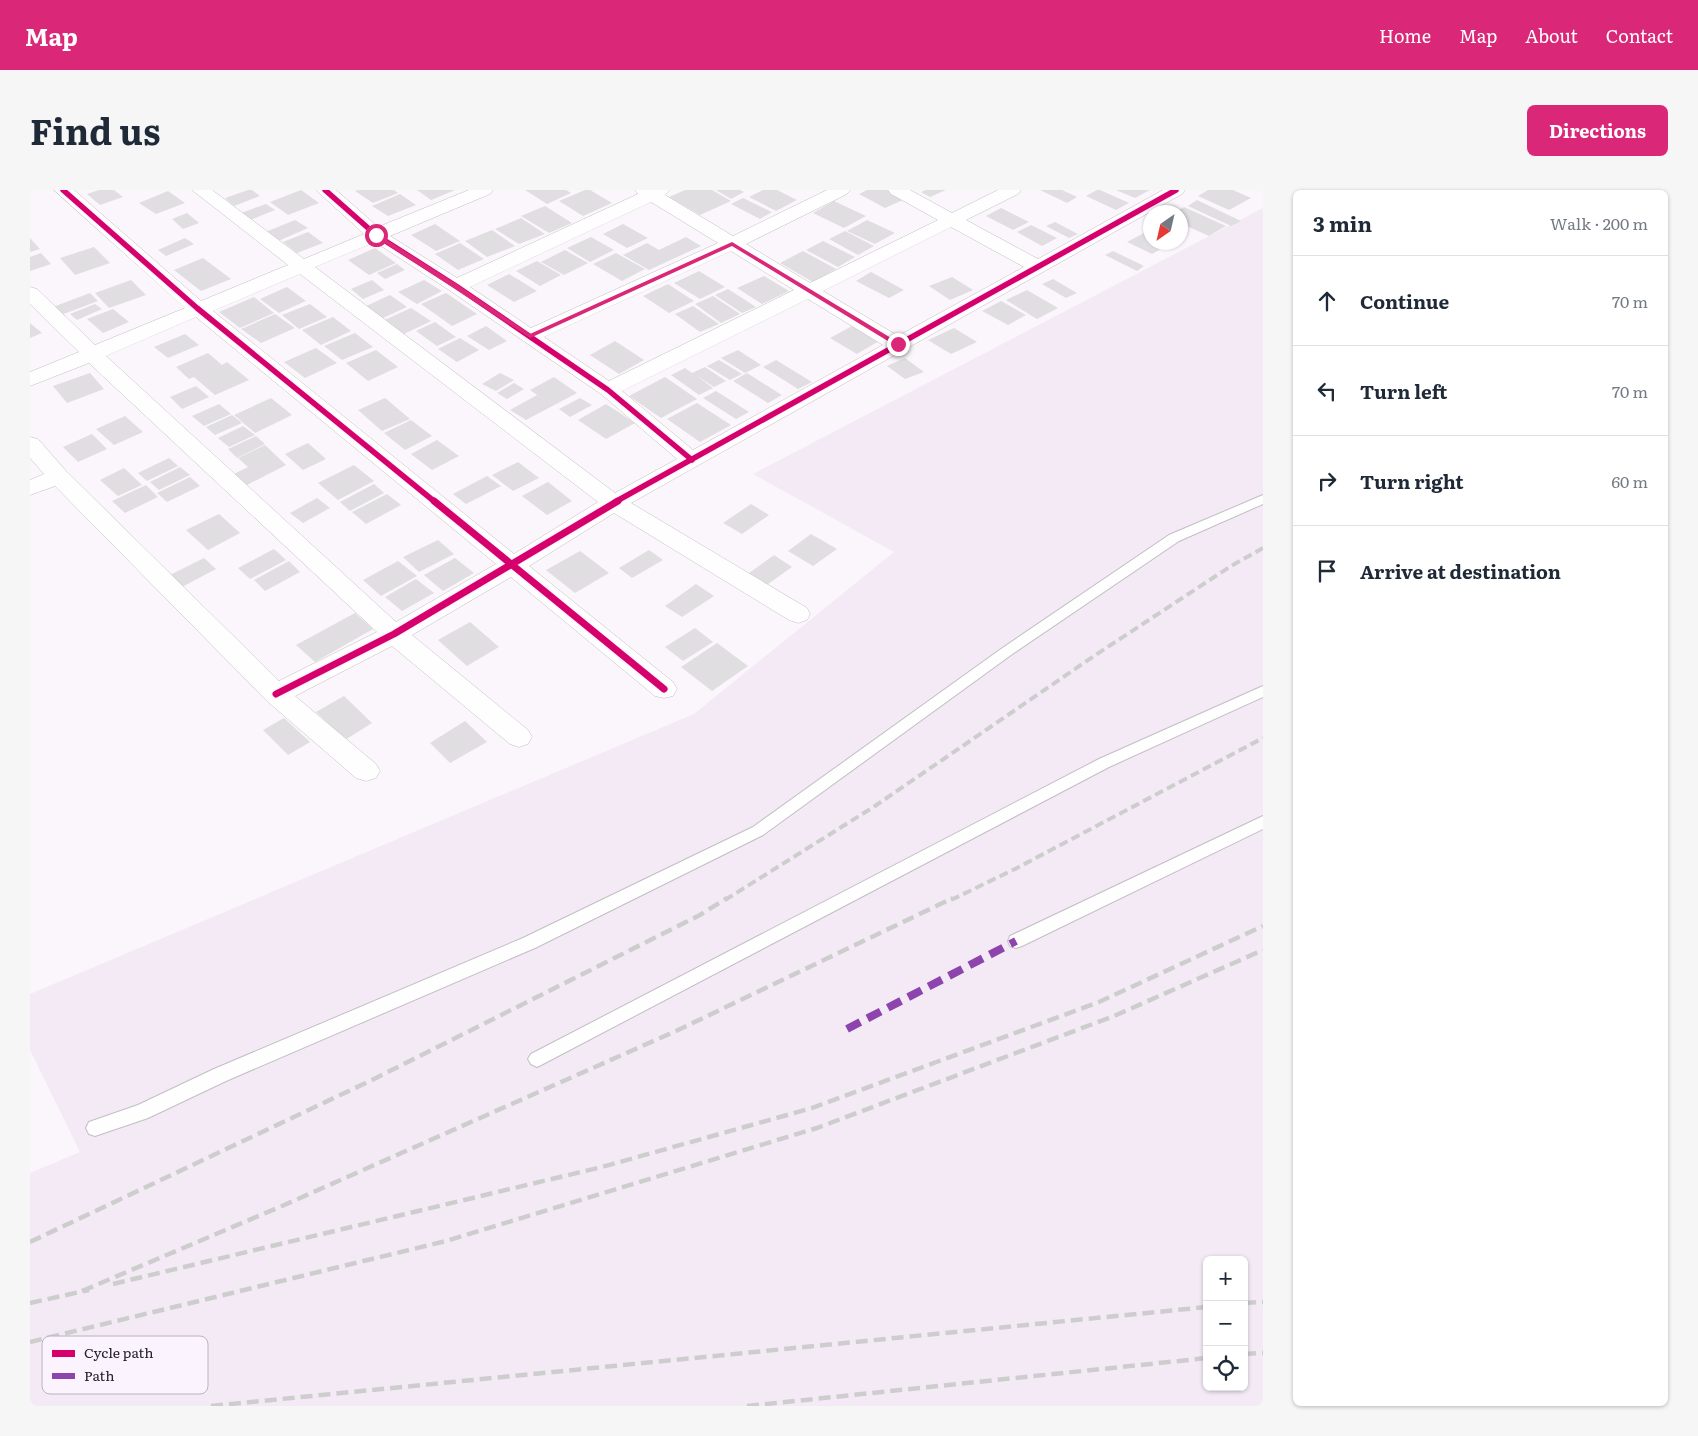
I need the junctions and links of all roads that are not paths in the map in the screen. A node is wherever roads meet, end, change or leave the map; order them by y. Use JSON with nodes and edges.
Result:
{"nodes":[{"id":1,"x":63,"y":190,"type":"edge"},
{"id":2,"x":201,"y":190,"type":"edge"},
{"id":3,"x":484,"y":190,"type":"edge"},
{"id":4,"x":842,"y":190,"type":"edge"},
{"id":5,"x":898,"y":190,"type":"edge"},
{"id":6,"x":1012,"y":190,"type":"edge"},
{"id":7,"x":652,"y":191,"type":"edge"},
{"id":8,"x":1170,"y":191,"type":"edge"},
{"id":9,"x":333,"y":192,"type":"edge"},
{"id":10,"x":953,"y":219,"type":"junction"},
{"id":11,"x":376,"y":235,"type":"junction"},
{"id":12,"x":732,"y":244,"type":"junction"},
{"id":13,"x":300,"y":267,"type":"junction"},
{"id":14,"x":1038,"y":267,"type":"junction"},
{"id":15,"x":456,"y":286,"type":"junction"},
{"id":16,"x":809,"y":290,"type":"junction"},
{"id":17,"x":30,"y":293,"type":"edge"},
{"id":18,"x":197,"y":308,"type":"junction"},
{"id":19,"x":530,"y":336,"type":"junction"},
{"id":20,"x":898,"y":344,"type":"junction"},
{"id":21,"x":92,"y":354,"type":"junction"},
{"id":22,"x":30,"y":380,"type":"edge"},
{"id":23,"x":608,"y":390,"type":"junction"},
{"id":24,"x":30,"y":444,"type":"edge"},
{"id":25,"x":692,"y":460,"type":"junction"},
{"id":26,"x":58,"y":476,"type":"junction"},
{"id":27,"x":30,"y":488,"type":"edge"},
{"id":28,"x":1263,"y":499,"type":"edge"},
{"id":29,"x":614,"y":503,"type":"junction"},
{"id":30,"x":511,"y":566,"type":"junction"},
{"id":31,"x":798,"y":614,"type":"dead end"},
{"id":32,"x":394,"y":634,"type":"junction"},
{"id":33,"x":664,"y":689,"type":"dead end"},
{"id":34,"x":1263,"y":691,"type":"edge"},
{"id":35,"x":276,"y":694,"type":"junction"},
{"id":36,"x":519,"y":737,"type":"dead end"},
{"id":37,"x":366,"y":771,"type":"dead end"},
{"id":38,"x":1263,"y":822,"type":"edge"},
{"id":39,"x":1016,"y":941,"type":"dead end"},
{"id":40,"x":537,"y":1059,"type":"dead end"},
{"id":41,"x":95,"y":1128,"type":"dead end"}],
"edges":[{"from":1,"to":18,"type":"street"},
{"from":2,"to":13,"type":"street"},
{"from":3,"to":11,"type":"street"},
{"from":4,"to":12,"type":"street"},
{"from":5,"to":10,"type":"street"},
{"from":6,"to":10,"type":"street"},
{"from":7,"to":12,"type":"street"},
{"from":7,"to":15,"type":"street"},
{"from":8,"to":14,"type":"street"},
{"from":9,"to":11,"type":"street"},
{"from":10,"to":14,"type":"street"},
{"from":10,"to":16,"type":"street"},
{"from":11,"to":13,"type":"street"},
{"from":11,"to":15,"type":"street"},
{"from":12,"to":16,"type":"street"},
{"from":12,"to":19,"type":"street"},
{"from":13,"to":18,"type":"street"},
{"from":13,"to":29,"type":"street"},
{"from":14,"to":20,"type":"street"},
{"from":15,"to":19,"type":"street"},
{"from":16,"to":20,"type":"street"},
{"from":16,"to":23,"type":"street"},
{"from":17,"to":21,"type":"street"},
{"from":18,"to":21,"type":"street"},
{"from":18,"to":30,"type":"street"},
{"from":19,"to":23,"type":"street"},
{"from":20,"to":25,"type":"street"},
{"from":21,"to":22,"type":"street"},
{"from":21,"to":32,"type":"street"},
{"from":23,"to":25,"type":"street"},
{"from":24,"to":26,"type":"street"},
{"from":25,"to":29,"type":"street"},
{"from":26,"to":27,"type":"street"},
{"from":26,"to":35,"type":"street"},
{"from":28,"to":41,"type":"lane"},
{"from":29,"to":30,"type":"street"},
{"from":29,"to":31,"type":"street"},
{"from":30,"to":32,"type":"street"},
{"from":30,"to":33,"type":"street"},
{"from":32,"to":35,"type":"street"},
{"from":32,"to":36,"type":"street"},
{"from":34,"to":40,"type":"lane"},
{"from":35,"to":37,"type":"street"},
{"from":38,"to":39,"type":"lane"}]}
